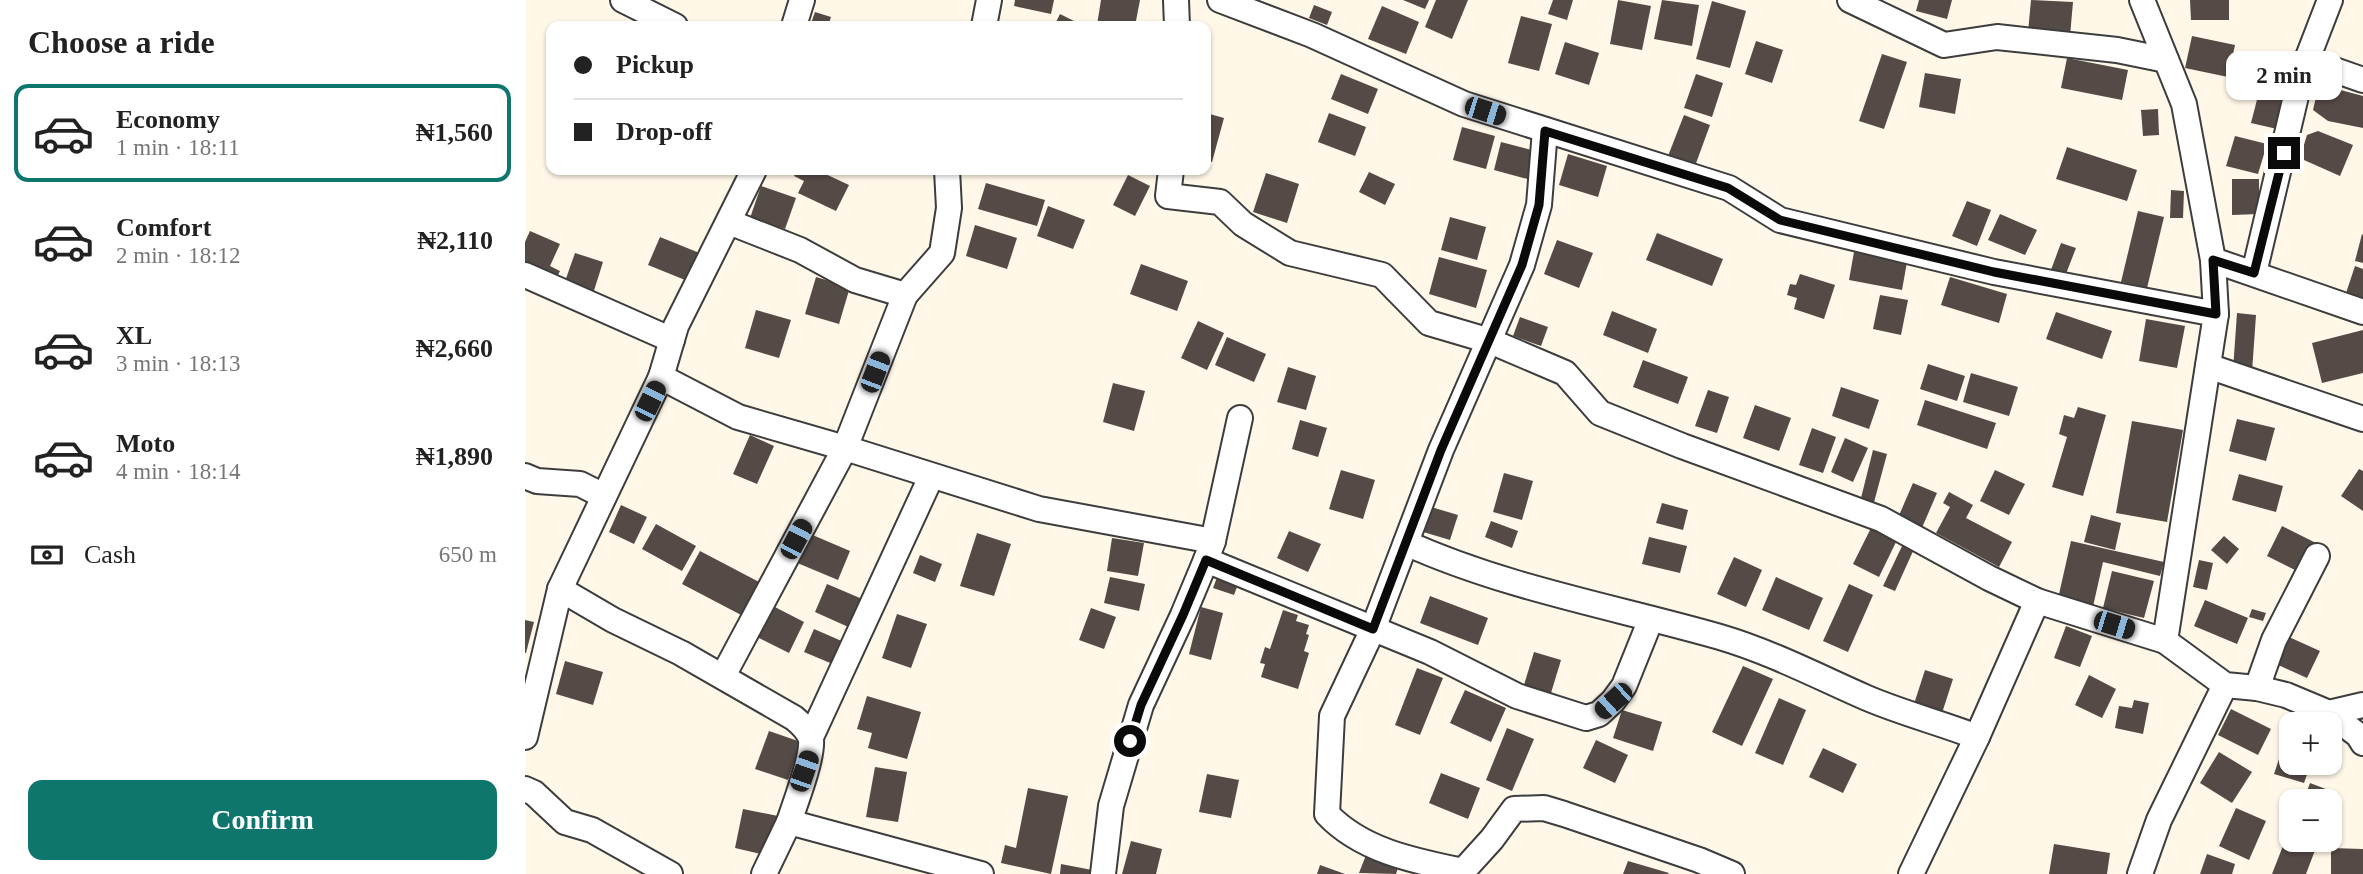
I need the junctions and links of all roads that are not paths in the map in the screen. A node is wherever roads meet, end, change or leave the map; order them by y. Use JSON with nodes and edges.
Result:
{"nodes":[{"id":1,"x":623,"y":0,"type":"edge"},
{"id":2,"x":802,"y":0,"type":"edge"},
{"id":3,"x":989,"y":0,"type":"edge"},
{"id":4,"x":1176,"y":0,"type":"edge"},
{"id":5,"x":1220,"y":0,"type":"edge"},
{"id":6,"x":2142,"y":0,"type":"edge"},
{"id":7,"x":2330,"y":0,"type":"edge"},
{"id":8,"x":1858,"y":2,"type":"edge"},
{"id":9,"x":665,"y":21,"type":"edge"},
{"id":10,"x":796,"y":21,"type":"edge"},
{"id":11,"x":985,"y":21,"type":"edge"},
{"id":12,"x":1177,"y":21,"type":"edge"},
{"id":13,"x":2166,"y":60,"type":"junction"},
{"id":14,"x":2307,"y":60,"type":"junction"},
{"id":15,"x":2363,"y":80,"type":"edge"},
{"id":16,"x":1545,"y":131,"type":"junction"},
{"id":17,"x":752,"y":175,"type":"edge"},
{"id":18,"x":947,"y":175,"type":"edge"},
{"id":19,"x":1170,"y":175,"type":"edge"},
{"id":20,"x":729,"y":222,"type":"junction"},
{"id":21,"x":2213,"y":260,"type":"junction"},
{"id":22,"x":2254,"y":273,"type":"junction"},
{"id":23,"x":525,"y":275,"type":"edge"},
{"id":24,"x":905,"y":296,"type":"junction"},
{"id":25,"x":2363,"y":312,"type":"edge"},
{"id":26,"x":2216,"y":314,"type":"junction"},
{"id":27,"x":672,"y":340,"type":"junction"},
{"id":28,"x":1490,"y":341,"type":"junction"},
{"id":29,"x":2208,"y":366,"type":"junction"},
{"id":30,"x":661,"y":377,"type":"junction"},
{"id":31,"x":1240,"y":418,"type":"dead end"},
{"id":32,"x":2363,"y":419,"type":"edge"},
{"id":33,"x":845,"y":448,"type":"junction"},
{"id":34,"x":525,"y":476,"type":"edge"},
{"id":35,"x":931,"y":477,"type":"junction"},
{"id":36,"x":604,"y":496,"type":"junction"},
{"id":37,"x":1406,"y":543,"type":"junction"},
{"id":38,"x":1209,"y":550,"type":"junction"},
{"id":39,"x":2318,"y":556,"type":"dead end"},
{"id":40,"x":560,"y":589,"type":"junction"},
{"id":41,"x":2037,"y":601,"type":"junction"},
{"id":42,"x":1651,"y":619,"type":"junction"},
{"id":43,"x":1373,"y":629,"type":"junction"},
{"id":44,"x":2165,"y":641,"type":"junction"},
{"id":45,"x":723,"y":676,"type":"junction"},
{"id":46,"x":2225,"y":685,"type":"junction"},
{"id":47,"x":2257,"y":688,"type":"junction"},
{"id":48,"x":2363,"y":705,"type":"edge"},
{"id":49,"x":2327,"y":712,"type":"edge"},
{"id":50,"x":2333,"y":712,"type":"edge"},
{"id":51,"x":2342,"y":723,"type":"edge"},
{"id":52,"x":525,"y":737,"type":"edge"},
{"id":53,"x":811,"y":737,"type":"junction"},
{"id":54,"x":1977,"y":737,"type":"junction"},
{"id":55,"x":2363,"y":743,"type":"edge"},
{"id":56,"x":525,"y":789,"type":"edge"},
{"id":57,"x":789,"y":822,"type":"junction"},
{"id":58,"x":1695,"y":867,"type":"edge"},
{"id":59,"x":670,"y":874,"type":"edge"},
{"id":60,"x":764,"y":874,"type":"edge"},
{"id":61,"x":981,"y":874,"type":"edge"},
{"id":62,"x":1103,"y":874,"type":"edge"},
{"id":63,"x":1732,"y":874,"type":"edge"},
{"id":64,"x":1911,"y":874,"type":"edge"},
{"id":65,"x":2140,"y":874,"type":"edge"}],
"edges":[{"from":1,"to":9,"type":"street"},
{"from":2,"to":10,"type":"street"},
{"from":3,"to":11,"type":"street"},
{"from":4,"to":12,"type":"street"},
{"from":5,"to":16,"type":"street"},
{"from":6,"to":13,"type":"street"},
{"from":7,"to":14,"type":"street"},
{"from":8,"to":13,"type":"street"},
{"from":13,"to":21,"type":"street"},
{"from":14,"to":15,"type":"street"},
{"from":14,"to":22,"type":"street"},
{"from":16,"to":26,"type":"street"},
{"from":16,"to":28,"type":"street"},
{"from":17,"to":20,"type":"street"},
{"from":18,"to":24,"type":"street"},
{"from":19,"to":28,"type":"street"},
{"from":20,"to":24,"type":"street"},
{"from":20,"to":27,"type":"street"},
{"from":21,"to":22,"type":"street"},
{"from":21,"to":26,"type":"street"},
{"from":22,"to":25,"type":"street"},
{"from":23,"to":27,"type":"street"},
{"from":24,"to":33,"type":"street"},
{"from":26,"to":29,"type":"street"},
{"from":27,"to":30,"type":"street"},
{"from":28,"to":37,"type":"street"},
{"from":28,"to":41,"type":"street"},
{"from":29,"to":32,"type":"street"},
{"from":29,"to":44,"type":"street"},
{"from":30,"to":33,"type":"street"},
{"from":30,"to":36,"type":"street"},
{"from":31,"to":38,"type":"street"},
{"from":33,"to":35,"type":"street"},
{"from":33,"to":45,"type":"street"},
{"from":34,"to":36,"type":"street"},
{"from":35,"to":38,"type":"street"},
{"from":35,"to":53,"type":"street"},
{"from":36,"to":40,"type":"street"},
{"from":37,"to":42,"type":"street"},
{"from":37,"to":43,"type":"street"},
{"from":38,"to":43,"type":"street"},
{"from":38,"to":62,"type":"street"},
{"from":39,"to":47,"type":"street"},
{"from":40,"to":45,"type":"street"},
{"from":40,"to":52,"type":"street"},
{"from":41,"to":44,"type":"street"},
{"from":41,"to":54,"type":"street"},
{"from":42,"to":43,"type":"street"},
{"from":42,"to":54,"type":"street"},
{"from":43,"to":58,"type":"street"},
{"from":44,"to":46,"type":"street"},
{"from":45,"to":53,"type":"street"},
{"from":46,"to":47,"type":"street"},
{"from":46,"to":65,"type":"street"},
{"from":47,"to":49,"type":"street"},
{"from":48,"to":50,"type":"street"},
{"from":51,"to":55,"type":"street"},
{"from":53,"to":57,"type":"street"},
{"from":54,"to":64,"type":"street"},
{"from":56,"to":59,"type":"street"},
{"from":57,"to":60,"type":"street"},
{"from":57,"to":61,"type":"street"},
{"from":58,"to":63,"type":"street"}]}
